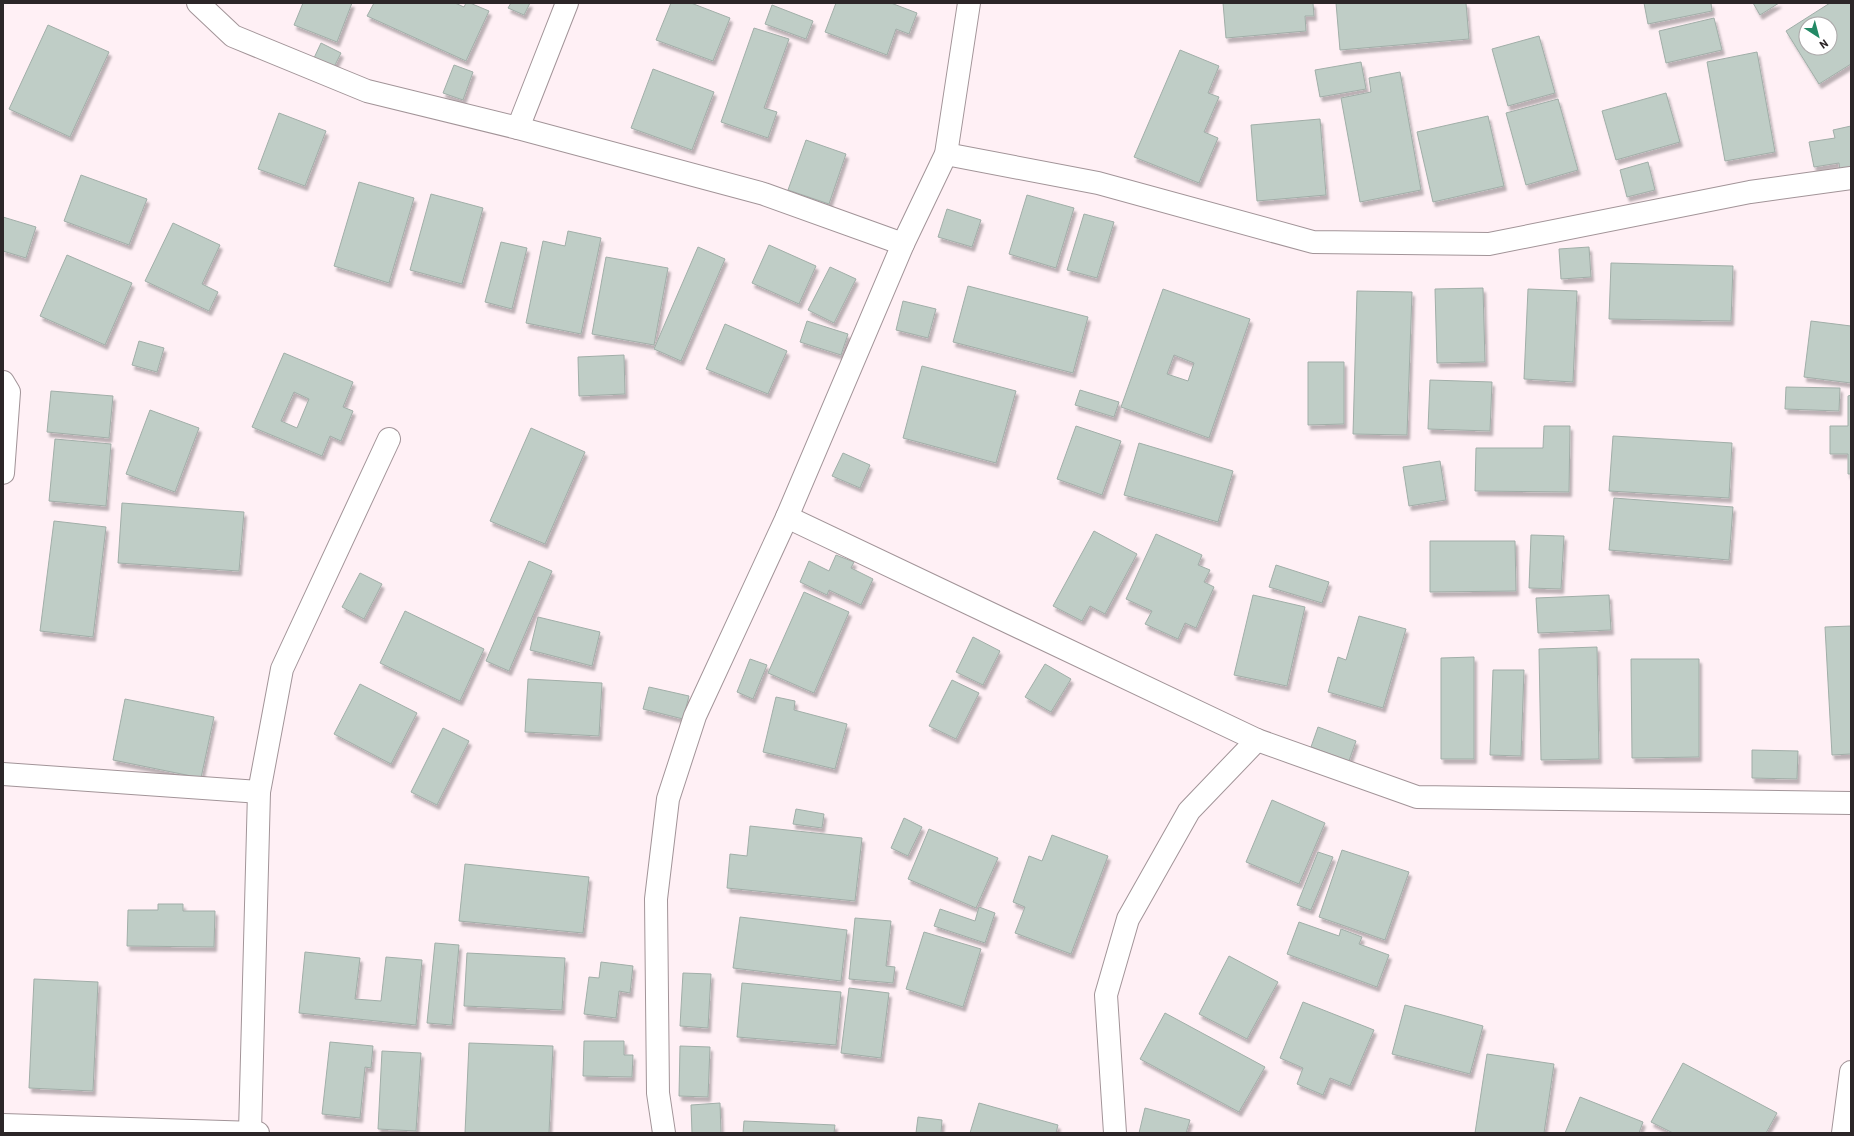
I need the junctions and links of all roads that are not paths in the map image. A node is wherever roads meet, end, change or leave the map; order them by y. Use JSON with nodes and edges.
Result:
{"nodes":[{"id":1,"x":198,"y":3,"type":"edge"},
{"id":2,"x":567,"y":3,"type":"edge"},
{"id":3,"x":969,"y":3,"type":"edge"},
{"id":4,"x":518,"y":128,"type":"junction"},
{"id":5,"x":946,"y":154,"type":"junction"},
{"id":6,"x":1851,"y":178,"type":"edge"},
{"id":7,"x":903,"y":244,"type":"junction"},
{"id":8,"x":3,"y":382,"type":"edge"},
{"id":9,"x":389,"y":439,"type":"dead end"},
{"id":10,"x":3,"y":473,"type":"edge"},
{"id":11,"x":787,"y":517,"type":"junction"},
{"id":12,"x":1256,"y":740,"type":"junction"},
{"id":13,"x":3,"y":774,"type":"edge"},
{"id":14,"x":259,"y":792,"type":"junction"},
{"id":15,"x":1851,"y":803,"type":"edge"},
{"id":16,"x":1851,"y":1072,"type":"edge"},
{"id":17,"x":3,"y":1125,"type":"edge"},
{"id":18,"x":254,"y":1133,"type":"edge"},
{"id":19,"x":664,"y":1133,"type":"edge"},
{"id":20,"x":1114,"y":1133,"type":"edge"},
{"id":21,"x":1843,"y":1133,"type":"edge"}],
"edges":[{"from":1,"to":4,"type":"street"},
{"from":2,"to":4,"type":"street"},
{"from":3,"to":5,"type":"street"},
{"from":4,"to":7,"type":"street"},
{"from":5,"to":6,"type":"street"},
{"from":5,"to":7,"type":"street"},
{"from":7,"to":11,"type":"street"},
{"from":8,"to":10,"type":"street"},
{"from":9,"to":14,"type":"street"},
{"from":11,"to":12,"type":"street"},
{"from":11,"to":19,"type":"street"},
{"from":12,"to":15,"type":"street"},
{"from":12,"to":20,"type":"street"},
{"from":13,"to":14,"type":"street"},
{"from":14,"to":18,"type":"street"},
{"from":16,"to":21,"type":"street"},
{"from":17,"to":18,"type":"street"}]}
